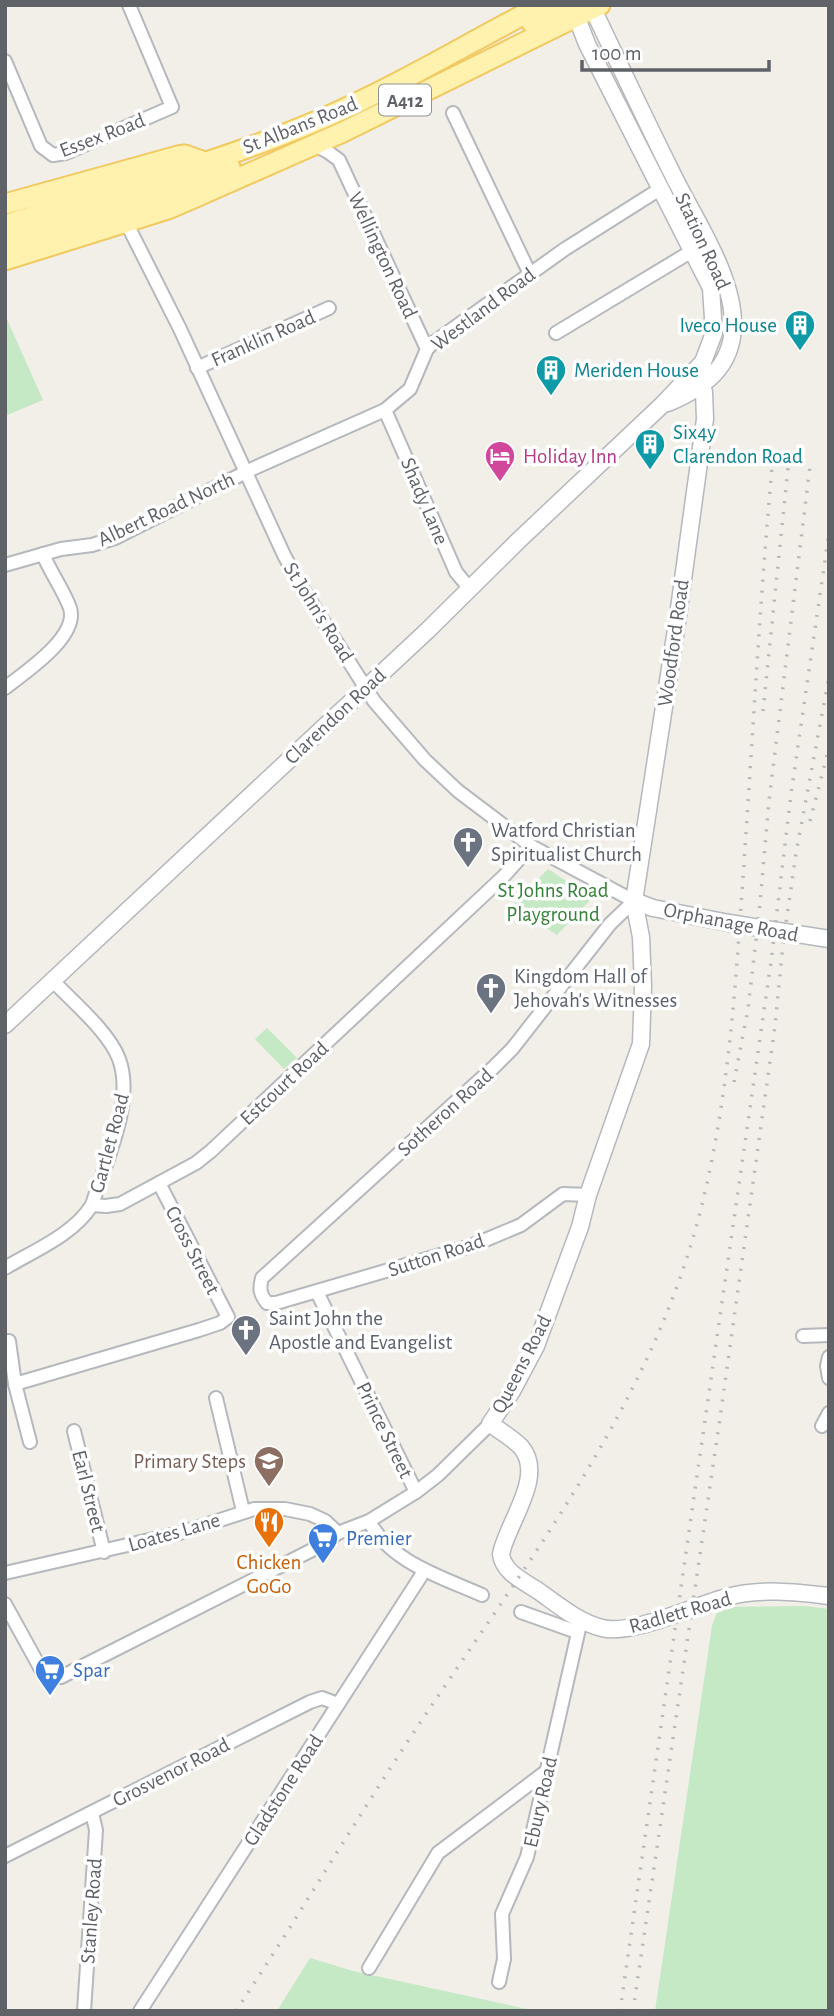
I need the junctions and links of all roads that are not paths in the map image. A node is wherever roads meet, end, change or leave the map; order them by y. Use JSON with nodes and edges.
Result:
{"nodes":[{"id":1,"x":129,"y":5,"type":"edge"},
{"id":2,"x":542,"y":5,"type":"edge"},
{"id":3,"x":583,"y":8,"type":"edge"},
{"id":4,"x":507,"y":25,"type":"junction"},
{"id":5,"x":5,"y":61,"type":"edge"},
{"id":6,"x":453,"y":113,"type":"dead end"},
{"id":7,"x":343,"y":132,"type":"junction"},
{"id":8,"x":307,"y":147,"type":"junction"},
{"id":9,"x":339,"y":160,"type":"junction"},
{"id":10,"x":205,"y":162,"type":"junction"},
{"id":11,"x":660,"y":189,"type":"junction"},
{"id":12,"x":5,"y":204,"type":"edge"},
{"id":13,"x":126,"y":222,"type":"junction"},
{"id":14,"x":5,"y":225,"type":"edge"},
{"id":15,"x":5,"y":243,"type":"edge"},
{"id":16,"x":692,"y":251,"type":"junction"},
{"id":17,"x":5,"y":260,"type":"edge"},
{"id":18,"x":530,"y":274,"type":"junction"},
{"id":19,"x":330,"y":308,"type":"dead end"},
{"id":20,"x":556,"y":332,"type":"dead end"},
{"id":21,"x":427,"y":349,"type":"junction"},
{"id":22,"x":703,"y":362,"type":"junction"},
{"id":23,"x":197,"y":368,"type":"junction"},
{"id":24,"x":701,"y":386,"type":"junction"},
{"id":25,"x":683,"y":396,"type":"junction"},
{"id":26,"x":662,"y":405,"type":"junction"},
{"id":27,"x":385,"y":410,"type":"junction"},
{"id":28,"x":705,"y":419,"type":"junction"},
{"id":29,"x":246,"y":472,"type":"junction"},
{"id":30,"x":43,"y":554,"type":"junction"},
{"id":31,"x":5,"y":565,"type":"edge"},
{"id":32,"x":470,"y":589,"type":"junction"},
{"id":33,"x":367,"y":687,"type":"junction"},
{"id":34,"x":5,"y":688,"type":"edge"},
{"id":35,"x":531,"y":846,"type":"junction"},
{"id":36,"x":634,"y":901,"type":"junction"},
{"id":37,"x":829,"y":939,"type":"edge"},
{"id":38,"x":53,"y":981,"type":"junction"},
{"id":39,"x":5,"y":1025,"type":"edge"},
{"id":40,"x":159,"y":1183,"type":"junction"},
{"id":41,"x":589,"y":1195,"type":"junction"},
{"id":42,"x":92,"y":1205,"type":"junction"},
{"id":43,"x":5,"y":1268,"type":"edge"},
{"id":44,"x":317,"y":1292,"type":"junction"},
{"id":45,"x":276,"y":1303,"type":"joint"},
{"id":46,"x":829,"y":1335,"type":"edge"},
{"id":47,"x":803,"y":1336,"type":"dead end"},
{"id":48,"x":9,"y":1341,"type":"dead end"},
{"id":49,"x":829,"y":1357,"type":"edge"},
{"id":50,"x":829,"y":1378,"type":"edge"},
{"id":51,"x":15,"y":1384,"type":"junction"},
{"id":52,"x":216,"y":1398,"type":"dead end"},
{"id":53,"x":829,"y":1413,"type":"edge"},
{"id":54,"x":490,"y":1424,"type":"junction"},
{"id":55,"x":822,"y":1426,"type":"dead end"},
{"id":56,"x":74,"y":1431,"type":"dead end"},
{"id":57,"x":30,"y":1441,"type":"dead end"},
{"id":58,"x":416,"y":1492,"type":"junction"},
{"id":59,"x":243,"y":1511,"type":"junction"},
{"id":60,"x":369,"y":1521,"type":"junction"},
{"id":61,"x":338,"y":1533,"type":"junction"},
{"id":62,"x":104,"y":1552,"type":"junction"},
{"id":63,"x":423,"y":1569,"type":"junction"},
{"id":64,"x":5,"y":1573,"type":"edge"},
{"id":65,"x":482,"y":1595,"type":"dead end"},
{"id":66,"x":829,"y":1595,"type":"edge"},
{"id":67,"x":5,"y":1604,"type":"edge"},
{"id":68,"x":521,"y":1612,"type":"dead end"},
{"id":69,"x":579,"y":1626,"type":"junction"},
{"id":70,"x":338,"y":1704,"type":"junction"},
{"id":71,"x":548,"y":1770,"type":"junction"},
{"id":72,"x":92,"y":1812,"type":"junction"},
{"id":73,"x":5,"y":1856,"type":"edge"},
{"id":74,"x":369,"y":1968,"type":"dead end"},
{"id":75,"x":499,"y":1982,"type":"dead end"},
{"id":76,"x":84,"y":2011,"type":"edge"},
{"id":77,"x":140,"y":2011,"type":"edge"}],
"edges":[{"from":1,"to":5,"type":"street","name":"Essex Road"},
{"from":2,"to":4,"type":"main road","name":"St Albans Road","number":"A412"},
{"from":3,"to":4,"type":"main road"},
{"from":3,"to":7,"type":"main road","name":"St Albans Road","number":"A412"},
{"from":3,"to":11,"type":"street","name":"Station Road"},
{"from":3,"to":24,"type":"street","name":"Station Road"},
{"from":4,"to":10,"type":"main road","name":"St Albans Road","number":"A412"},
{"from":6,"to":18,"type":"street"},
{"from":7,"to":8,"type":"main road","name":"St Albans Road","number":"A412"},
{"from":7,"to":9,"type":"street"},
{"from":8,"to":9,"type":"street"},
{"from":8,"to":13,"type":"main road","number":"A412"},
{"from":8,"to":15,"type":"main road","number":"A412"},
{"from":9,"to":21,"type":"street","name":"Wellington Road"},
{"from":10,"to":12,"type":"main road","number":"A412"},
{"from":10,"to":14,"type":"main road","number":"A412"},
{"from":11,"to":16,"type":"street","name":"Station Road"},
{"from":11,"to":18,"type":"street","name":"Westland Road"},
{"from":13,"to":17,"type":"main road","number":"A412"},
{"from":13,"to":23,"type":"street","name":"St John's Road"},
{"from":16,"to":20,"type":"street"},
{"from":16,"to":22,"type":"street","name":"Station Road"},
{"from":18,"to":21,"type":"street","name":"Westland Road"},
{"from":19,"to":23,"type":"street","name":"Franklin Road"},
{"from":21,"to":27,"type":"street","name":"Westland Road"},
{"from":22,"to":24,"type":"street","name":"Woodford Road"},
{"from":22,"to":26,"type":"street","name":"Station Road"},
{"from":23,"to":29,"type":"street","name":"St John's Road"},
{"from":24,"to":25,"type":"street","name":"Station Road"},
{"from":24,"to":28,"type":"street","name":"Woodford Road"},
{"from":25,"to":26,"type":"street","name":"Station Road"},
{"from":25,"to":28,"type":"street"},
{"from":26,"to":32,"type":"street","name":"Clarendon Road"},
{"from":27,"to":29,"type":"street","name":"Westland Road"},
{"from":27,"to":32,"type":"street","name":"Shady Lane"},
{"from":28,"to":36,"type":"street","name":"Woodford Road"},
{"from":29,"to":30,"type":"street","name":"Albert Road North"},
{"from":29,"to":33,"type":"street","name":"St John's Road"},
{"from":30,"to":31,"type":"street","name":"Albert Road North"},
{"from":30,"to":34,"type":"street"},
{"from":32,"to":33,"type":"street","name":"Clarendon Road"},
{"from":33,"to":35,"type":"street","name":"St John's Road"},
{"from":33,"to":38,"type":"street","name":"Clarendon Road"},
{"from":35,"to":36,"type":"street","name":"St John's Road"},
{"from":35,"to":40,"type":"street","name":"Estcourt Road"},
{"from":36,"to":37,"type":"street","name":"Orphanage Road"},
{"from":36,"to":41,"type":"street","name":"Queens Road"},
{"from":36,"to":45,"type":"street","name":"Sotheron Road"},
{"from":38,"to":39,"type":"street","name":"Clarendon Road"},
{"from":38,"to":42,"type":"street","name":"Gartlet Road"},
{"from":40,"to":42,"type":"street","name":"Estcourt Road"},
{"from":40,"to":51,"type":"street","name":"Cross Street"},
{"from":41,"to":44,"type":"street","name":"Sutton Road"},
{"from":41,"to":54,"type":"street","name":"Queens Road"},
{"from":42,"to":43,"type":"street"},
{"from":44,"to":45,"type":"street","name":"Sutton Road"},
{"from":44,"to":58,"type":"street","name":"Prince Street"},
{"from":46,"to":47,"type":"street"},
{"from":48,"to":51,"type":"street"},
{"from":49,"to":50,"type":"street"},
{"from":51,"to":57,"type":"street"},
{"from":52,"to":59,"type":"street"},
{"from":53,"to":55,"type":"street"},
{"from":54,"to":58,"type":"street","name":"Queens Road"},
{"from":54,"to":69,"type":"street","name":"Radlett Road"},
{"from":56,"to":62,"type":"street","name":"Earl Street"},
{"from":58,"to":60,"type":"street","name":"Queens Road"},
{"from":59,"to":61,"type":"street","name":"Loates Lane"},
{"from":59,"to":62,"type":"street","name":"Loates Lane"},
{"from":60,"to":61,"type":"street","name":"Queens Road"},
{"from":60,"to":63,"type":"street"},
{"from":61,"to":67,"type":"street","name":"Queens Road"},
{"from":62,"to":64,"type":"street","name":"Loates Lane"},
{"from":63,"to":65,"type":"street"},
{"from":63,"to":70,"type":"street","name":"Gladstone Road"},
{"from":66,"to":69,"type":"street","name":"Radlett Road"},
{"from":68,"to":69,"type":"street"},
{"from":69,"to":71,"type":"street","name":"Ebury Road"},
{"from":70,"to":72,"type":"street","name":"Grosvenor Road"},
{"from":70,"to":77,"type":"street","name":"Gladstone Road"},
{"from":71,"to":74,"type":"street"},
{"from":71,"to":75,"type":"street","name":"Ebury Road"},
{"from":72,"to":73,"type":"street","name":"Grosvenor Road"},
{"from":72,"to":76,"type":"street","name":"Stanley Road"}]}
